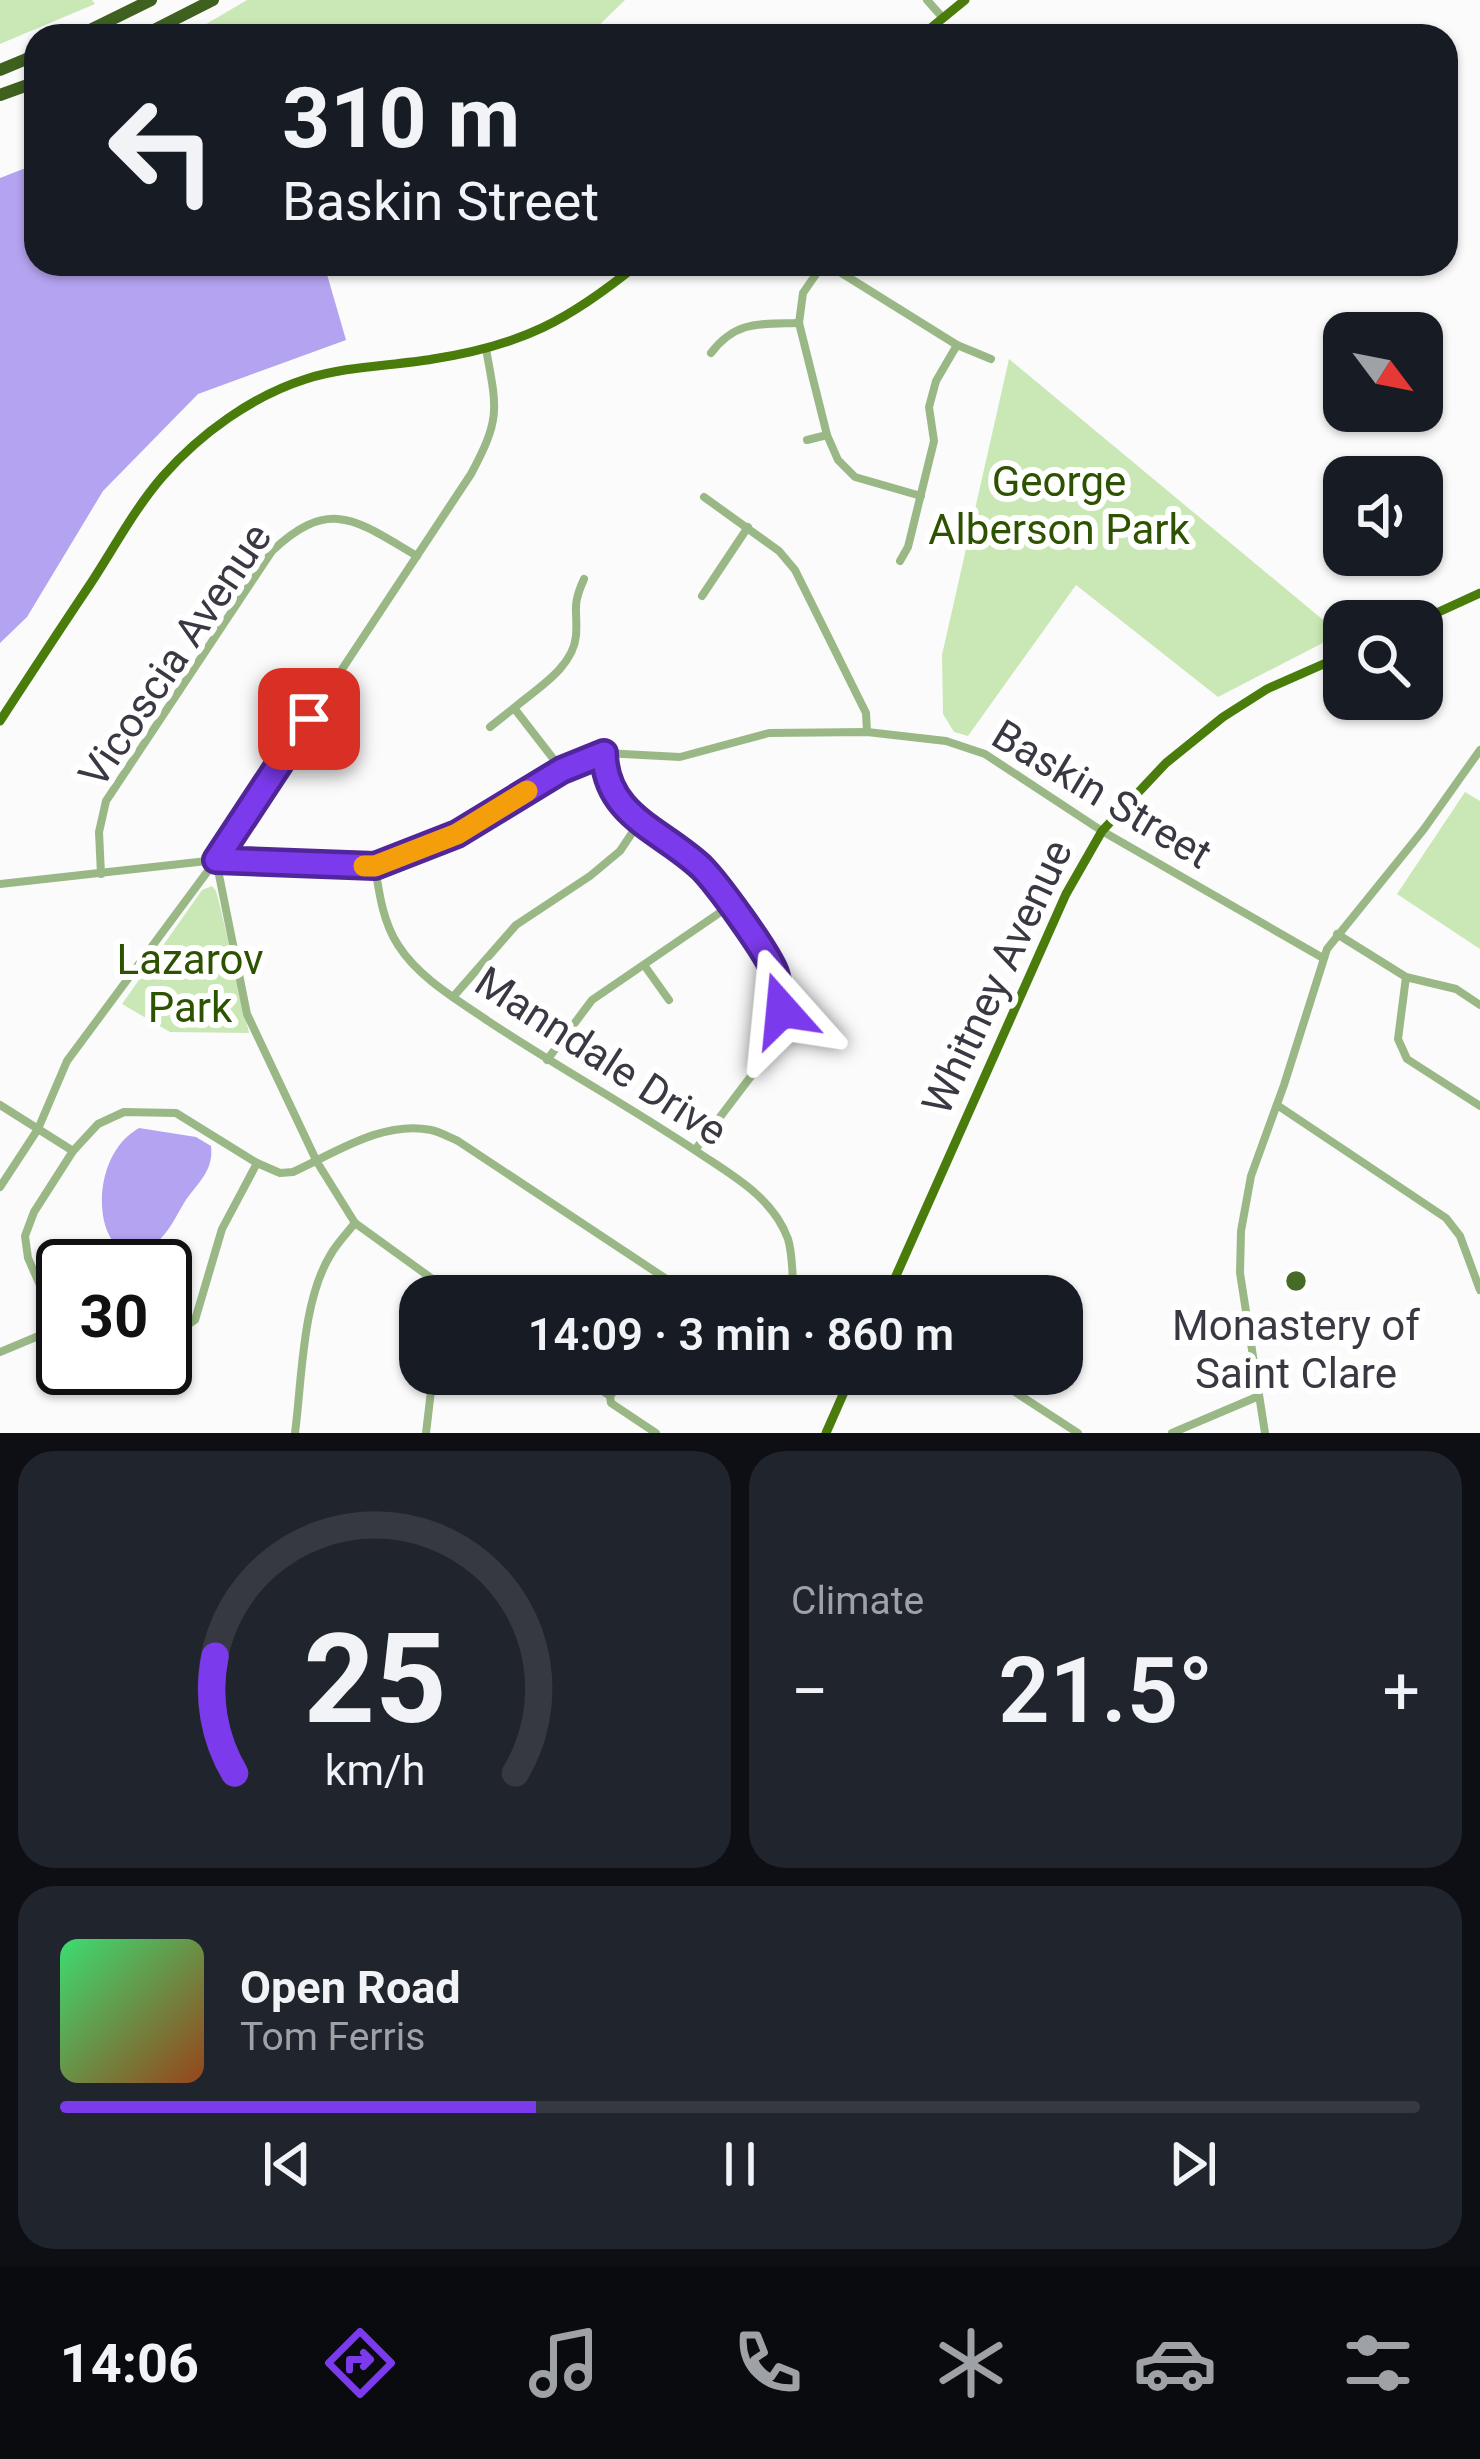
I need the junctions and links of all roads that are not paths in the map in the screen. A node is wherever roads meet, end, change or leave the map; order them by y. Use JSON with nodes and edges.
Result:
{"nodes":[{"id":1,"x":151,"y":0,"type":"edge"},
{"id":2,"x":214,"y":0,"type":"edge"},
{"id":3,"x":927,"y":0,"type":"edge"},
{"id":4,"x":965,"y":0,"type":"edge"},
{"id":5,"x":943,"y":18,"type":"junction"},
{"id":6,"x":102,"y":24,"type":"edge"},
{"id":7,"x":166,"y":24,"type":"edge"},
{"id":8,"x":936,"y":24,"type":"edge"},
{"id":9,"x":622,"y":276,"type":"edge"},
{"id":10,"x":815,"y":276,"type":"edge"},
{"id":11,"x":845,"y":276,"type":"edge"},
{"id":12,"x":799,"y":323,"type":"junction"},
{"id":13,"x":957,"y":345,"type":"junction"},
{"id":14,"x":486,"y":349,"type":"junction"},
{"id":15,"x":710,"y":352,"type":"dead end"},
{"id":16,"x":991,"y":358,"type":"dead end"},
{"id":17,"x":827,"y":434,"type":"junction"},
{"id":18,"x":807,"y":440,"type":"dead end"},
{"id":19,"x":921,"y":496,"type":"junction"},
{"id":20,"x":704,"y":497,"type":"dead end"},
{"id":21,"x":748,"y":527,"type":"junction"},
{"id":22,"x":417,"y":556,"type":"junction"},
{"id":23,"x":900,"y":561,"type":"dead end"},
{"id":24,"x":584,"y":579,"type":"dead end"},
{"id":25,"x":1480,"y":593,"type":"edge"},
{"id":26,"x":702,"y":596,"type":"dead end"},
{"id":27,"x":1443,"y":610,"type":"edge"},
{"id":28,"x":1323,"y":664,"type":"edge"},
{"id":29,"x":514,"y":708,"type":"junction"},
{"id":30,"x":0,"y":721,"type":"edge"},
{"id":31,"x":490,"y":727,"type":"dead end"},
{"id":32,"x":867,"y":732,"type":"junction"},
{"id":33,"x":1480,"y":750,"type":"edge"},
{"id":34,"x":604,"y":753,"type":"junction"},
{"id":35,"x":562,"y":770,"type":"junction"},
{"id":36,"x":640,"y":821,"type":"junction"},
{"id":37,"x":1102,"y":831,"type":"junction"},
{"id":38,"x":216,"y":860,"type":"junction"},
{"id":39,"x":375,"y":866,"type":"junction"},
{"id":40,"x":101,"y":874,"type":"junction"},
{"id":41,"x":0,"y":884,"type":"edge"},
{"id":42,"x":731,"y":905,"type":"junction"},
{"id":43,"x":1336,"y":934,"type":"junction"},
{"id":44,"x":1324,"y":958,"type":"junction"},
{"id":45,"x":644,"y":965,"type":"junction"},
{"id":46,"x":1406,"y":977,"type":"junction"},
{"id":47,"x":453,"y":998,"type":"junction"},
{"id":48,"x":669,"y":1000,"type":"dead end"},
{"id":49,"x":1480,"y":1005,"type":"edge"},
{"id":50,"x":547,"y":1060,"type":"junction"},
{"id":51,"x":0,"y":1105,"type":"edge"},
{"id":52,"x":1277,"y":1105,"type":"junction"},
{"id":53,"x":1480,"y":1106,"type":"edge"},
{"id":54,"x":38,"y":1129,"type":"junction"},
{"id":55,"x":695,"y":1150,"type":"junction"},
{"id":56,"x":74,"y":1151,"type":"junction"},
{"id":57,"x":316,"y":1162,"type":"junction"},
{"id":58,"x":257,"y":1163,"type":"junction"},
{"id":59,"x":0,"y":1186,"type":"edge"},
{"id":60,"x":355,"y":1223,"type":"junction"},
{"id":61,"x":36,"y":1275,"type":"edge"},
{"id":62,"x":424,"y":1275,"type":"edge"},
{"id":63,"x":659,"y":1275,"type":"edge"},
{"id":64,"x":789,"y":1275,"type":"edge"},
{"id":65,"x":896,"y":1275,"type":"edge"},
{"id":66,"x":1480,"y":1290,"type":"edge"},
{"id":67,"x":192,"y":1322,"type":"edge"},
{"id":68,"x":36,"y":1337,"type":"edge"},
{"id":69,"x":0,"y":1352,"type":"edge"},
{"id":70,"x":431,"y":1395,"type":"edge"},
{"id":71,"x":843,"y":1395,"type":"edge"},
{"id":72,"x":1019,"y":1395,"type":"edge"},
{"id":73,"x":610,"y":1396,"type":"edge"},
{"id":74,"x":1259,"y":1396,"type":"junction"},
{"id":75,"x":296,"y":1433,"type":"edge"},
{"id":76,"x":426,"y":1433,"type":"edge"},
{"id":77,"x":656,"y":1433,"type":"edge"},
{"id":78,"x":826,"y":1433,"type":"edge"},
{"id":79,"x":1078,"y":1433,"type":"edge"},
{"id":80,"x":1172,"y":1433,"type":"edge"},
{"id":81,"x":1265,"y":1433,"type":"edge"}],
"edges":[{"from":1,"to":6,"type":"highway"},
{"from":2,"to":7,"type":"highway"},
{"from":3,"to":5,"type":"street"},
{"from":4,"to":5,"type":"main road"},
{"from":5,"to":8,"type":"main road"},
{"from":9,"to":14,"type":"main road"},
{"from":10,"to":12,"type":"street"},
{"from":11,"to":13,"type":"street"},
{"from":12,"to":15,"type":"street"},
{"from":12,"to":17,"type":"street"},
{"from":13,"to":16,"type":"street"},
{"from":13,"to":19,"type":"street"},
{"from":14,"to":22,"type":"street"},
{"from":14,"to":30,"type":"main road"},
{"from":17,"to":18,"type":"street"},
{"from":17,"to":19,"type":"street"},
{"from":19,"to":23,"type":"street"},
{"from":20,"to":21,"type":"street"},
{"from":21,"to":26,"type":"street"},
{"from":21,"to":32,"type":"street"},
{"from":22,"to":38,"type":"street"},
{"from":22,"to":40,"type":"street","name":"Vicoscia Avenue"},
{"from":24,"to":29,"type":"street"},
{"from":25,"to":27,"type":"main road"},
{"from":28,"to":37,"type":"main road","name":"Whitney Avenue"},
{"from":29,"to":31,"type":"street"},
{"from":29,"to":35,"type":"street"},
{"from":32,"to":34,"type":"street","name":"Baskin Street"},
{"from":32,"to":37,"type":"street","name":"Baskin Street"},
{"from":33,"to":43,"type":"street"},
{"from":34,"to":35,"type":"street","name":"Baskin Street"},
{"from":34,"to":36,"type":"street"},
{"from":35,"to":39,"type":"street","name":"Baskin Street"},
{"from":36,"to":42,"type":"street"},
{"from":36,"to":47,"type":"street"},
{"from":37,"to":44,"type":"street","name":"Baskin Street"},
{"from":37,"to":65,"type":"main road","name":"Whitney Avenue"},
{"from":38,"to":39,"type":"street","name":"Baskin Street"},
{"from":38,"to":40,"type":"street","name":"Baskin Street"},
{"from":38,"to":54,"type":"street"},
{"from":38,"to":57,"type":"street"},
{"from":39,"to":47,"type":"street","name":"Manndale Drive"},
{"from":40,"to":41,"type":"street","name":"Baskin Street"},
{"from":42,"to":45,"type":"street"},
{"from":42,"to":55,"type":"street"},
{"from":43,"to":44,"type":"street"},
{"from":43,"to":46,"type":"street"},
{"from":44,"to":52,"type":"street"},
{"from":45,"to":48,"type":"street"},
{"from":45,"to":50,"type":"street"},
{"from":46,"to":49,"type":"street"},
{"from":46,"to":53,"type":"street"},
{"from":47,"to":50,"type":"street","name":"Manndale Drive"},
{"from":50,"to":55,"type":"street","name":"Manndale Drive"},
{"from":51,"to":54,"type":"street"},
{"from":52,"to":66,"type":"street"},
{"from":52,"to":74,"type":"street"},
{"from":54,"to":56,"type":"street"},
{"from":54,"to":59,"type":"street"},
{"from":55,"to":64,"type":"street","name":"Manndale Drive"},
{"from":56,"to":58,"type":"street"},
{"from":56,"to":61,"type":"street"},
{"from":57,"to":58,"type":"street"},
{"from":57,"to":60,"type":"street"},
{"from":57,"to":63,"type":"street"},
{"from":58,"to":67,"type":"street"},
{"from":60,"to":62,"type":"street"},
{"from":60,"to":75,"type":"street"},
{"from":68,"to":69,"type":"street"},
{"from":70,"to":76,"type":"street"},
{"from":71,"to":78,"type":"main road"},
{"from":72,"to":79,"type":"street"},
{"from":73,"to":77,"type":"street"},
{"from":74,"to":80,"type":"street"},
{"from":74,"to":81,"type":"street"}]}
